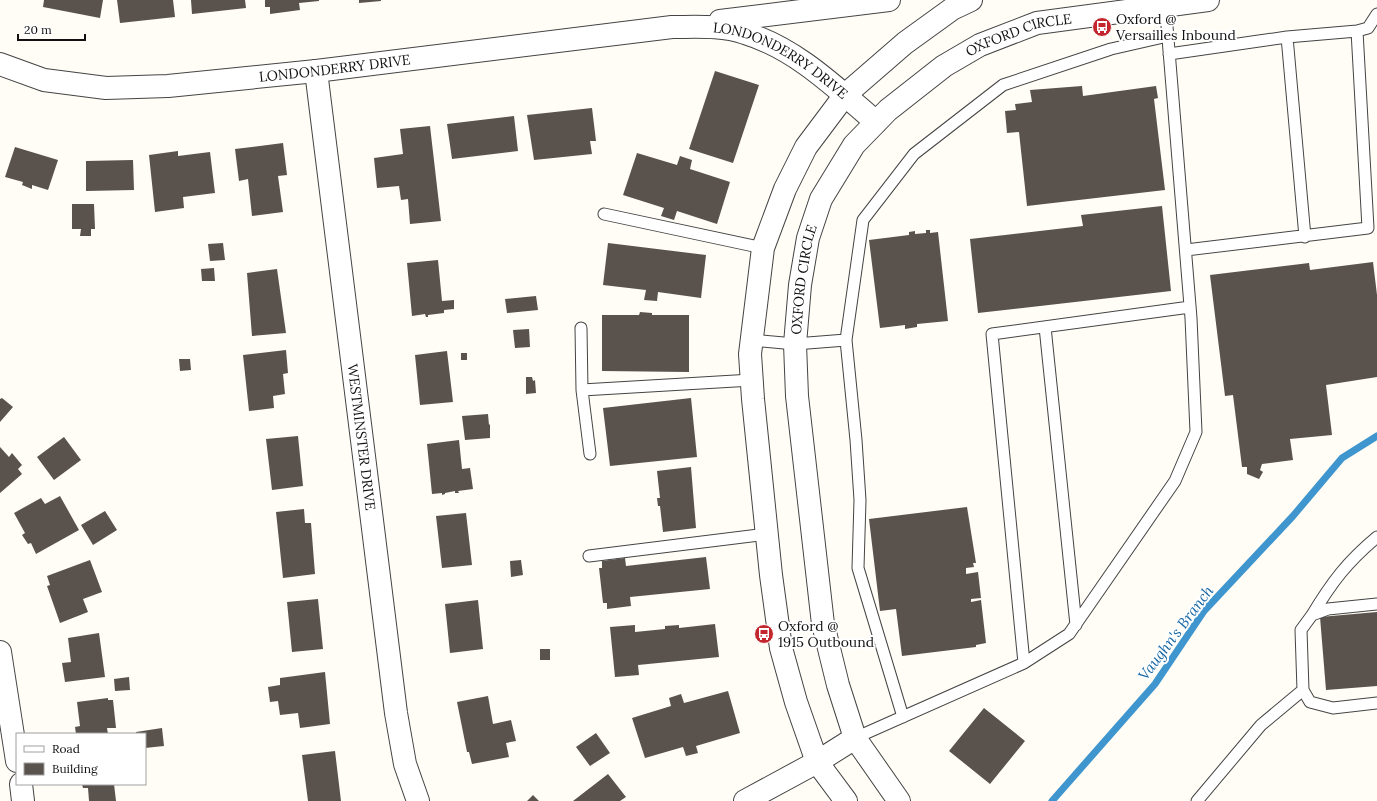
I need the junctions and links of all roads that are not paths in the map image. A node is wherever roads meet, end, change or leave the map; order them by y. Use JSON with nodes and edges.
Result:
{"nodes":[{"id":1,"x":889,"y":0,"type":"edge"},
{"id":2,"x":971,"y":0,"type":"edge"},
{"id":3,"x":1208,"y":0,"type":"edge"},
{"id":4,"x":1165,"y":3,"type":"edge"},
{"id":5,"x":1377,"y":14,"type":"edge"},
{"id":6,"x":672,"y":27,"type":"junction"},
{"id":7,"x":1357,"y":31,"type":"junction"},
{"id":8,"x":1168,"y":36,"type":"junction"},
{"id":9,"x":1287,"y":37,"type":"junction"},
{"id":10,"x":1169,"y":54,"type":"junction"},
{"id":11,"x":0,"y":64,"type":"edge"},
{"id":12,"x":316,"y":71,"type":"junction"},
{"id":13,"x":845,"y":95,"type":"junction"},
{"id":14,"x":876,"y":122,"type":"junction"},
{"id":15,"x":604,"y":214,"type":"dead end"},
{"id":16,"x":1305,"y":237,"type":"junction"},
{"id":17,"x":763,"y":248,"type":"junction"},
{"id":18,"x":1186,"y":250,"type":"junction"},
{"id":19,"x":1190,"y":307,"type":"junction"},
{"id":20,"x":1045,"y":327,"type":"junction"},
{"id":21,"x":581,"y":328,"type":"dead end"},
{"id":22,"x":752,"y":340,"type":"junction"},
{"id":23,"x":846,"y":340,"type":"junction"},
{"id":24,"x":795,"y":344,"type":"junction"},
{"id":25,"x":752,"y":380,"type":"junction"},
{"id":26,"x":582,"y":390,"type":"junction"},
{"id":27,"x":590,"y":454,"type":"dead end"},
{"id":28,"x":767,"y":534,"type":"junction"},
{"id":29,"x":1377,"y":537,"type":"edge"},
{"id":30,"x":589,"y":556,"type":"dead end"},
{"id":31,"x":1377,"y":604,"type":"edge"},
{"id":32,"x":1312,"y":615,"type":"junction"},
{"id":33,"x":1076,"y":625,"type":"junction"},
{"id":34,"x":0,"y":652,"type":"edge"},
{"id":35,"x":1024,"y":663,"type":"junction"},
{"id":36,"x":1304,"y":690,"type":"junction"},
{"id":37,"x":1377,"y":703,"type":"edge"},
{"id":38,"x":903,"y":716,"type":"junction"},
{"id":39,"x":855,"y":738,"type":"junction"},
{"id":40,"x":16,"y":755,"type":"edge"},
{"id":41,"x":817,"y":762,"type":"junction"},
{"id":42,"x":21,"y":785,"type":"edge"},
{"id":43,"x":23,"y":801,"type":"edge"},
{"id":44,"x":418,"y":801,"type":"edge"},
{"id":45,"x":746,"y":801,"type":"edge"},
{"id":46,"x":846,"y":801,"type":"edge"},
{"id":47,"x":899,"y":801,"type":"edge"},
{"id":48,"x":1197,"y":801,"type":"edge"}],
"edges":[{"from":1,"to":6,"type":"street","name":"LONDONDERRY DRIVE"},
{"from":2,"to":13,"type":"street"},
{"from":3,"to":4,"type":"street","name":"OXFORD CIRCLE"},
{"from":4,"to":8,"type":"lane"},
{"from":4,"to":14,"type":"street","name":"OXFORD CIRCLE"},
{"from":5,"to":7,"type":"lane"},
{"from":6,"to":12,"type":"street","name":"LONDONDERRY DRIVE"},
{"from":6,"to":13,"type":"street","name":"LONDONDERRY DRIVE"},
{"from":7,"to":9,"type":"lane"},
{"from":7,"to":16,"type":"lane"},
{"from":8,"to":10,"type":"lane"},
{"from":8,"to":23,"type":"lane"},
{"from":9,"to":10,"type":"lane"},
{"from":9,"to":16,"type":"lane"},
{"from":10,"to":18,"type":"lane"},
{"from":11,"to":12,"type":"street","name":"LONDONDERRY DRIVE"},
{"from":12,"to":44,"type":"street","name":"WESTMINSTER DRIVE"},
{"from":13,"to":14,"type":"street","name":"LONDONDERRY DRIVE"},
{"from":13,"to":17,"type":"street"},
{"from":14,"to":24,"type":"street","name":"OXFORD CIRCLE"},
{"from":15,"to":17,"type":"lane"},
{"from":16,"to":18,"type":"lane"},
{"from":17,"to":22,"type":"street"},
{"from":18,"to":19,"type":"lane"},
{"from":19,"to":20,"type":"lane"},
{"from":19,"to":33,"type":"lane"},
{"from":20,"to":33,"type":"lane"},
{"from":20,"to":35,"type":"lane"},
{"from":21,"to":26,"type":"lane"},
{"from":22,"to":24,"type":"lane"},
{"from":22,"to":25,"type":"street"},
{"from":23,"to":24,"type":"lane"},
{"from":23,"to":38,"type":"lane"},
{"from":24,"to":39,"type":"street","name":"OXFORD CIRCLE"},
{"from":25,"to":26,"type":"lane"},
{"from":25,"to":28,"type":"street"},
{"from":26,"to":27,"type":"lane"},
{"from":28,"to":30,"type":"lane"},
{"from":28,"to":41,"type":"street"},
{"from":29,"to":32,"type":"lane"},
{"from":31,"to":32,"type":"lane"},
{"from":32,"to":36,"type":"lane"},
{"from":33,"to":35,"type":"lane"},
{"from":34,"to":40,"type":"street"},
{"from":35,"to":38,"type":"lane"},
{"from":36,"to":37,"type":"lane"},
{"from":36,"to":48,"type":"lane"},
{"from":38,"to":39,"type":"lane"},
{"from":39,"to":41,"type":"street"},
{"from":39,"to":47,"type":"street","name":"OXFORD CIRCLE"},
{"from":41,"to":45,"type":"street"},
{"from":41,"to":46,"type":"street"},
{"from":42,"to":43,"type":"street"}]}
